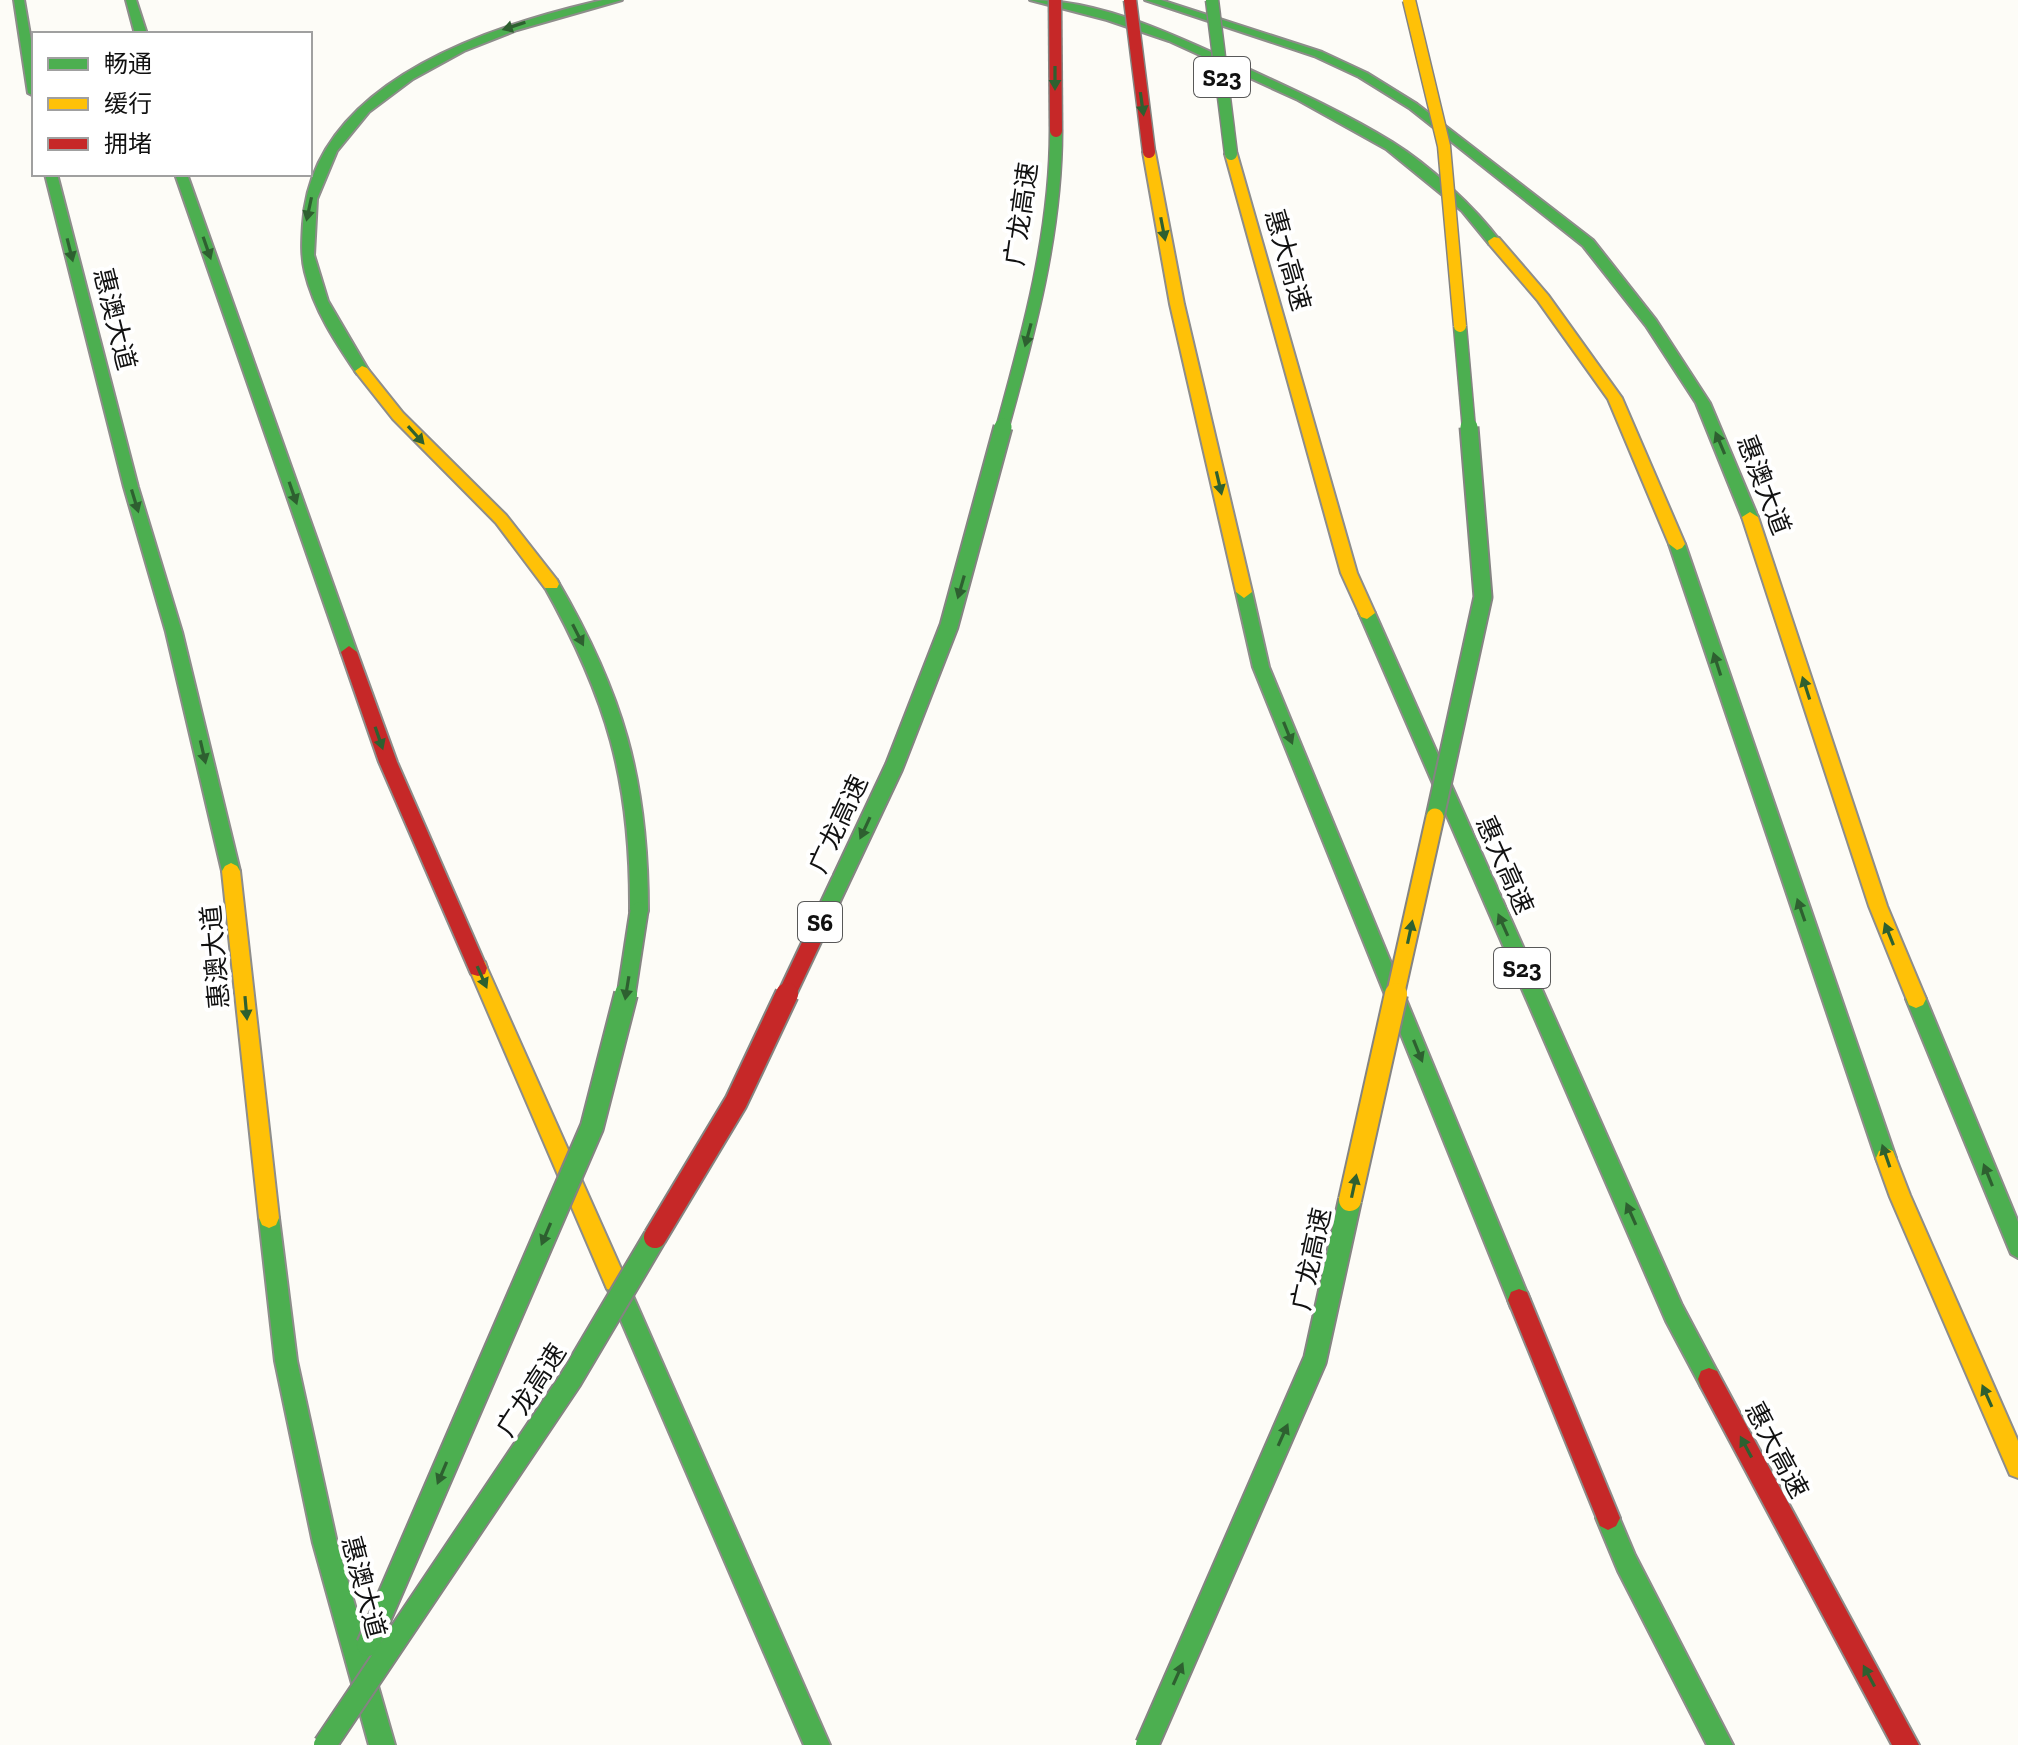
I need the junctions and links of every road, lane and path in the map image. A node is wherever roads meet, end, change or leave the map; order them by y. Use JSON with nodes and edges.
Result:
{"nodes":[{"id":1,"x":19,"y":0,"type":"edge"},
{"id":2,"x":131,"y":0,"type":"edge"},
{"id":3,"x":617,"y":0,"type":"edge"},
{"id":4,"x":1035,"y":0,"type":"edge"},
{"id":5,"x":1055,"y":0,"type":"edge"},
{"id":6,"x":1130,"y":0,"type":"edge"},
{"id":7,"x":1150,"y":0,"type":"edge"},
{"id":8,"x":1212,"y":0,"type":"edge"},
{"id":9,"x":1409,"y":0,"type":"edge"},
{"id":10,"x":140,"y":32,"type":"edge"},
{"id":11,"x":32,"y":81,"type":"edge"},
{"id":12,"x":52,"y":176,"type":"edge"},
{"id":13,"x":182,"y":176,"type":"edge"},
{"id":14,"x":2018,"y":1247,"type":"edge"},
{"id":15,"x":2018,"y":1467,"type":"edge"},
{"id":16,"x":324,"y":1745,"type":"edge"},
{"id":17,"x":382,"y":1745,"type":"edge"},
{"id":18,"x":817,"y":1745,"type":"edge"},
{"id":19,"x":1147,"y":1745,"type":"edge"},
{"id":20,"x":1720,"y":1745,"type":"edge"},
{"id":21,"x":1906,"y":1745,"type":"edge"}],
"edges":[{"from":1,"to":11,"type":"main road"},
{"from":2,"to":10,"type":"main road"},
{"from":3,"to":16,"type":"main road","one_way":true,"bridge":true},
{"from":15,"to":4,"type":"main road","one_way":true},
{"from":5,"to":16,"type":"main road","name":"广龙高速","number":"S6","one_way":true,"bridge":true},
{"from":6,"to":20,"type":"main road","one_way":true,"bridge":true},
{"from":14,"to":7,"type":"main road","name":"惠澳大道","one_way":true},
{"from":21,"to":8,"type":"main road","name":"惠大高速","number":"S23","one_way":true,"bridge":true},
{"from":19,"to":9,"type":"main road","name":"广龙高速","one_way":true,"bridge":true},
{"from":12,"to":17,"type":"main road","name":"惠澳大道","one_way":true},
{"from":13,"to":18,"type":"main road","one_way":true}]}
